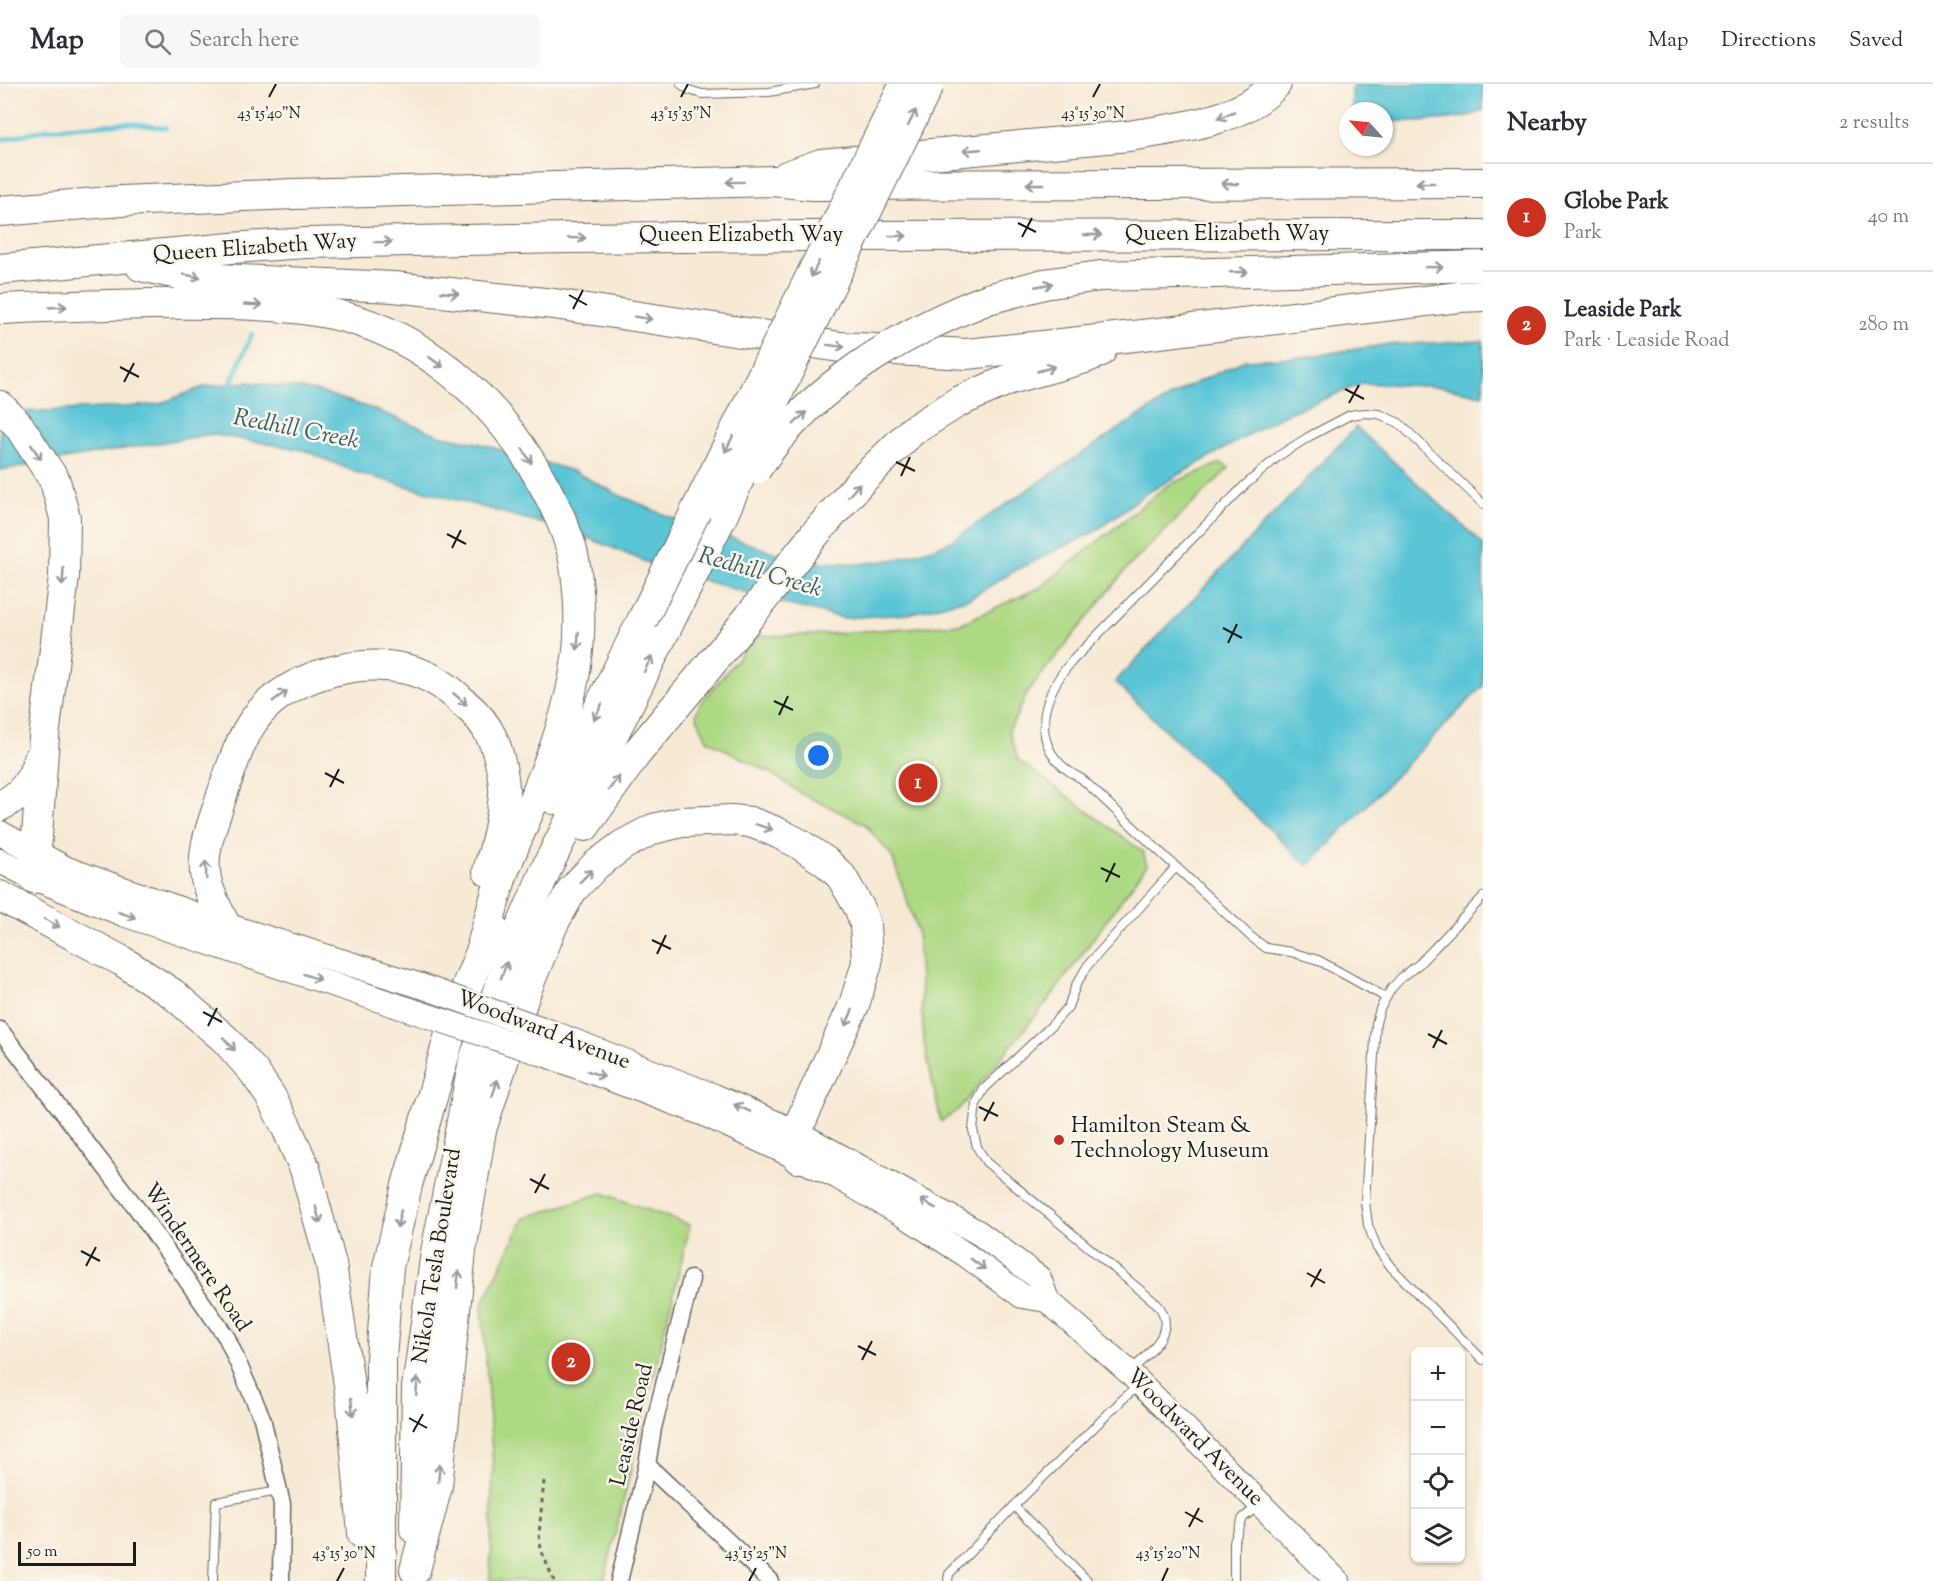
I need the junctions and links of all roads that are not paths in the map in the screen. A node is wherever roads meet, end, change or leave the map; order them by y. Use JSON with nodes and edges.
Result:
{"nodes":[{"id":1,"x":681,"y":84,"type":"edge"},
{"id":2,"x":815,"y":84,"type":"edge"},
{"id":3,"x":905,"y":84,"type":"edge"},
{"id":4,"x":929,"y":84,"type":"edge"},
{"id":5,"x":1275,"y":84,"type":"edge"},
{"id":6,"x":773,"y":181,"type":"junction"},
{"id":7,"x":1483,"y":183,"type":"edge"},
{"id":8,"x":0,"y":212,"type":"edge"},
{"id":9,"x":1483,"y":235,"type":"edge"},
{"id":10,"x":115,"y":260,"type":"junction"},
{"id":11,"x":1483,"y":266,"type":"edge"},
{"id":12,"x":0,"y":269,"type":"edge"},
{"id":13,"x":1483,"y":296,"type":"edge"},
{"id":14,"x":0,"y":309,"type":"edge"},
{"id":15,"x":1134,"y":336,"type":"junction"},
{"id":16,"x":0,"y":406,"type":"edge"},
{"id":17,"x":1483,"y":504,"type":"edge"},
{"id":18,"x":724,"y":512,"type":"junction"},
{"id":19,"x":655,"y":621,"type":"junction"},
{"id":20,"x":44,"y":737,"type":"junction"},
{"id":21,"x":0,"y":806,"type":"edge"},
{"id":22,"x":0,"y":833,"type":"edge"},
{"id":23,"x":0,"y":861,"type":"edge"},
{"id":24,"x":35,"y":866,"type":"junction"},
{"id":25,"x":1176,"y":867,"type":"junction"},
{"id":26,"x":0,"y":896,"type":"edge"},
{"id":27,"x":1483,"y":897,"type":"edge"},
{"id":28,"x":225,"y":925,"type":"junction"},
{"id":29,"x":516,"y":939,"type":"junction"},
{"id":30,"x":483,"y":942,"type":"junction"},
{"id":31,"x":1385,"y":997,"type":"junction"},
{"id":32,"x":0,"y":1030,"type":"edge"},
{"id":33,"x":544,"y":1042,"type":"junction"},
{"id":34,"x":797,"y":1145,"type":"junction"},
{"id":35,"x":407,"y":1185,"type":"junction"},
{"id":36,"x":691,"y":1279,"type":"dead end"},
{"id":37,"x":1483,"y":1360,"type":"edge"},
{"id":38,"x":1135,"y":1378,"type":"junction"},
{"id":39,"x":647,"y":1465,"type":"junction"},
{"id":40,"x":279,"y":1491,"type":"junction"},
{"id":41,"x":1260,"y":1503,"type":"junction"},
{"id":42,"x":1014,"y":1506,"type":"junction"},
{"id":43,"x":415,"y":1576,"type":"edge"},
{"id":44,"x":1087,"y":1580,"type":"edge"},
{"id":45,"x":213,"y":1581,"type":"edge"},
{"id":46,"x":281,"y":1581,"type":"edge"},
{"id":47,"x":366,"y":1581,"type":"edge"},
{"id":48,"x":381,"y":1581,"type":"edge"},
{"id":49,"x":620,"y":1581,"type":"edge"},
{"id":50,"x":770,"y":1581,"type":"edge"},
{"id":51,"x":948,"y":1581,"type":"edge"},
{"id":52,"x":1234,"y":1581,"type":"edge"},
{"id":53,"x":1337,"y":1581,"type":"edge"}],
"edges":[{"from":1,"to":2,"type":"lane"},
{"from":3,"to":19,"type":"highway","one_way":true,"bridge":true},
{"from":18,"to":4,"type":"highway","one_way":true,"bridge":true},
{"from":5,"to":6,"type":"highway","one_way":true},
{"from":7,"to":6,"type":"highway","one_way":true},
{"from":6,"to":8,"type":"highway","one_way":true},
{"from":10,"to":9,"type":"highway","name":"Queen Elizabeth Way","one_way":true},
{"from":10,"to":12,"type":"highway","name":"Queen Elizabeth Way"},
{"from":10,"to":15,"type":"highway","one_way":true},
{"from":18,"to":11,"type":"highway","one_way":true,"bridge":true},
{"from":13,"to":15,"type":"highway"},
{"from":14,"to":30,"type":"highway","one_way":true},
{"from":29,"to":15,"type":"highway","one_way":true},
{"from":16,"to":20,"type":"highway","one_way":true},
{"from":17,"to":25,"type":"lane"},
{"from":18,"to":19,"type":"highway"},
{"from":29,"to":19,"type":"highway","one_way":true},
{"from":19,"to":30,"type":"highway","one_way":true},
{"from":20,"to":21,"type":"highway"},
{"from":20,"to":24,"type":"highway"},
{"from":22,"to":24,"type":"main road","name":"Woodward Avenue"},
{"from":23,"to":24,"type":"main road","name":"Woodward Avenue"},
{"from":24,"to":28,"type":"main road","name":"Woodward Avenue"},
{"from":24,"to":33,"type":"main road","name":"Woodward Avenue","one_way":true,"bridge":true},
{"from":25,"to":31,"type":"lane"},
{"from":25,"to":38,"type":"lane"},
{"from":26,"to":47,"type":"highway","one_way":true},
{"from":27,"to":31,"type":"lane"},
{"from":28,"to":33,"type":"main road","name":"Woodward Avenue","bridge":true},
{"from":28,"to":35,"type":"highway","one_way":true},
{"from":43,"to":29,"type":"highway","name":"Nikola Tesla Boulevard","one_way":true},
{"from":30,"to":35,"type":"highway","name":"Nikola Tesla Boulevard"},
{"from":31,"to":37,"type":"lane"},
{"from":32,"to":40,"type":"street","name":"Windermere Road"},
{"from":33,"to":34,"type":"main road","name":"Woodward Avenue"},
{"from":34,"to":38,"type":"main road","name":"Woodward Avenue"},
{"from":43,"to":34,"type":"highway","one_way":true},
{"from":35,"to":48,"type":"highway","name":"Nikola Tesla Boulevard","one_way":true},
{"from":36,"to":39,"type":"street","name":"Leaside Road"},
{"from":38,"to":41,"type":"main road","name":"Woodward Avenue"},
{"from":38,"to":42,"type":"lane"},
{"from":39,"to":49,"type":"street","name":"Leaside Road"},
{"from":39,"to":50,"type":"street"},
{"from":40,"to":45,"type":"lane"},
{"from":40,"to":46,"type":"street","name":"Windermere Road"},
{"from":41,"to":52,"type":"lane"},
{"from":41,"to":53,"type":"main road","name":"Woodward Avenue"},
{"from":42,"to":44,"type":"lane"},
{"from":42,"to":51,"type":"lane"}]}
